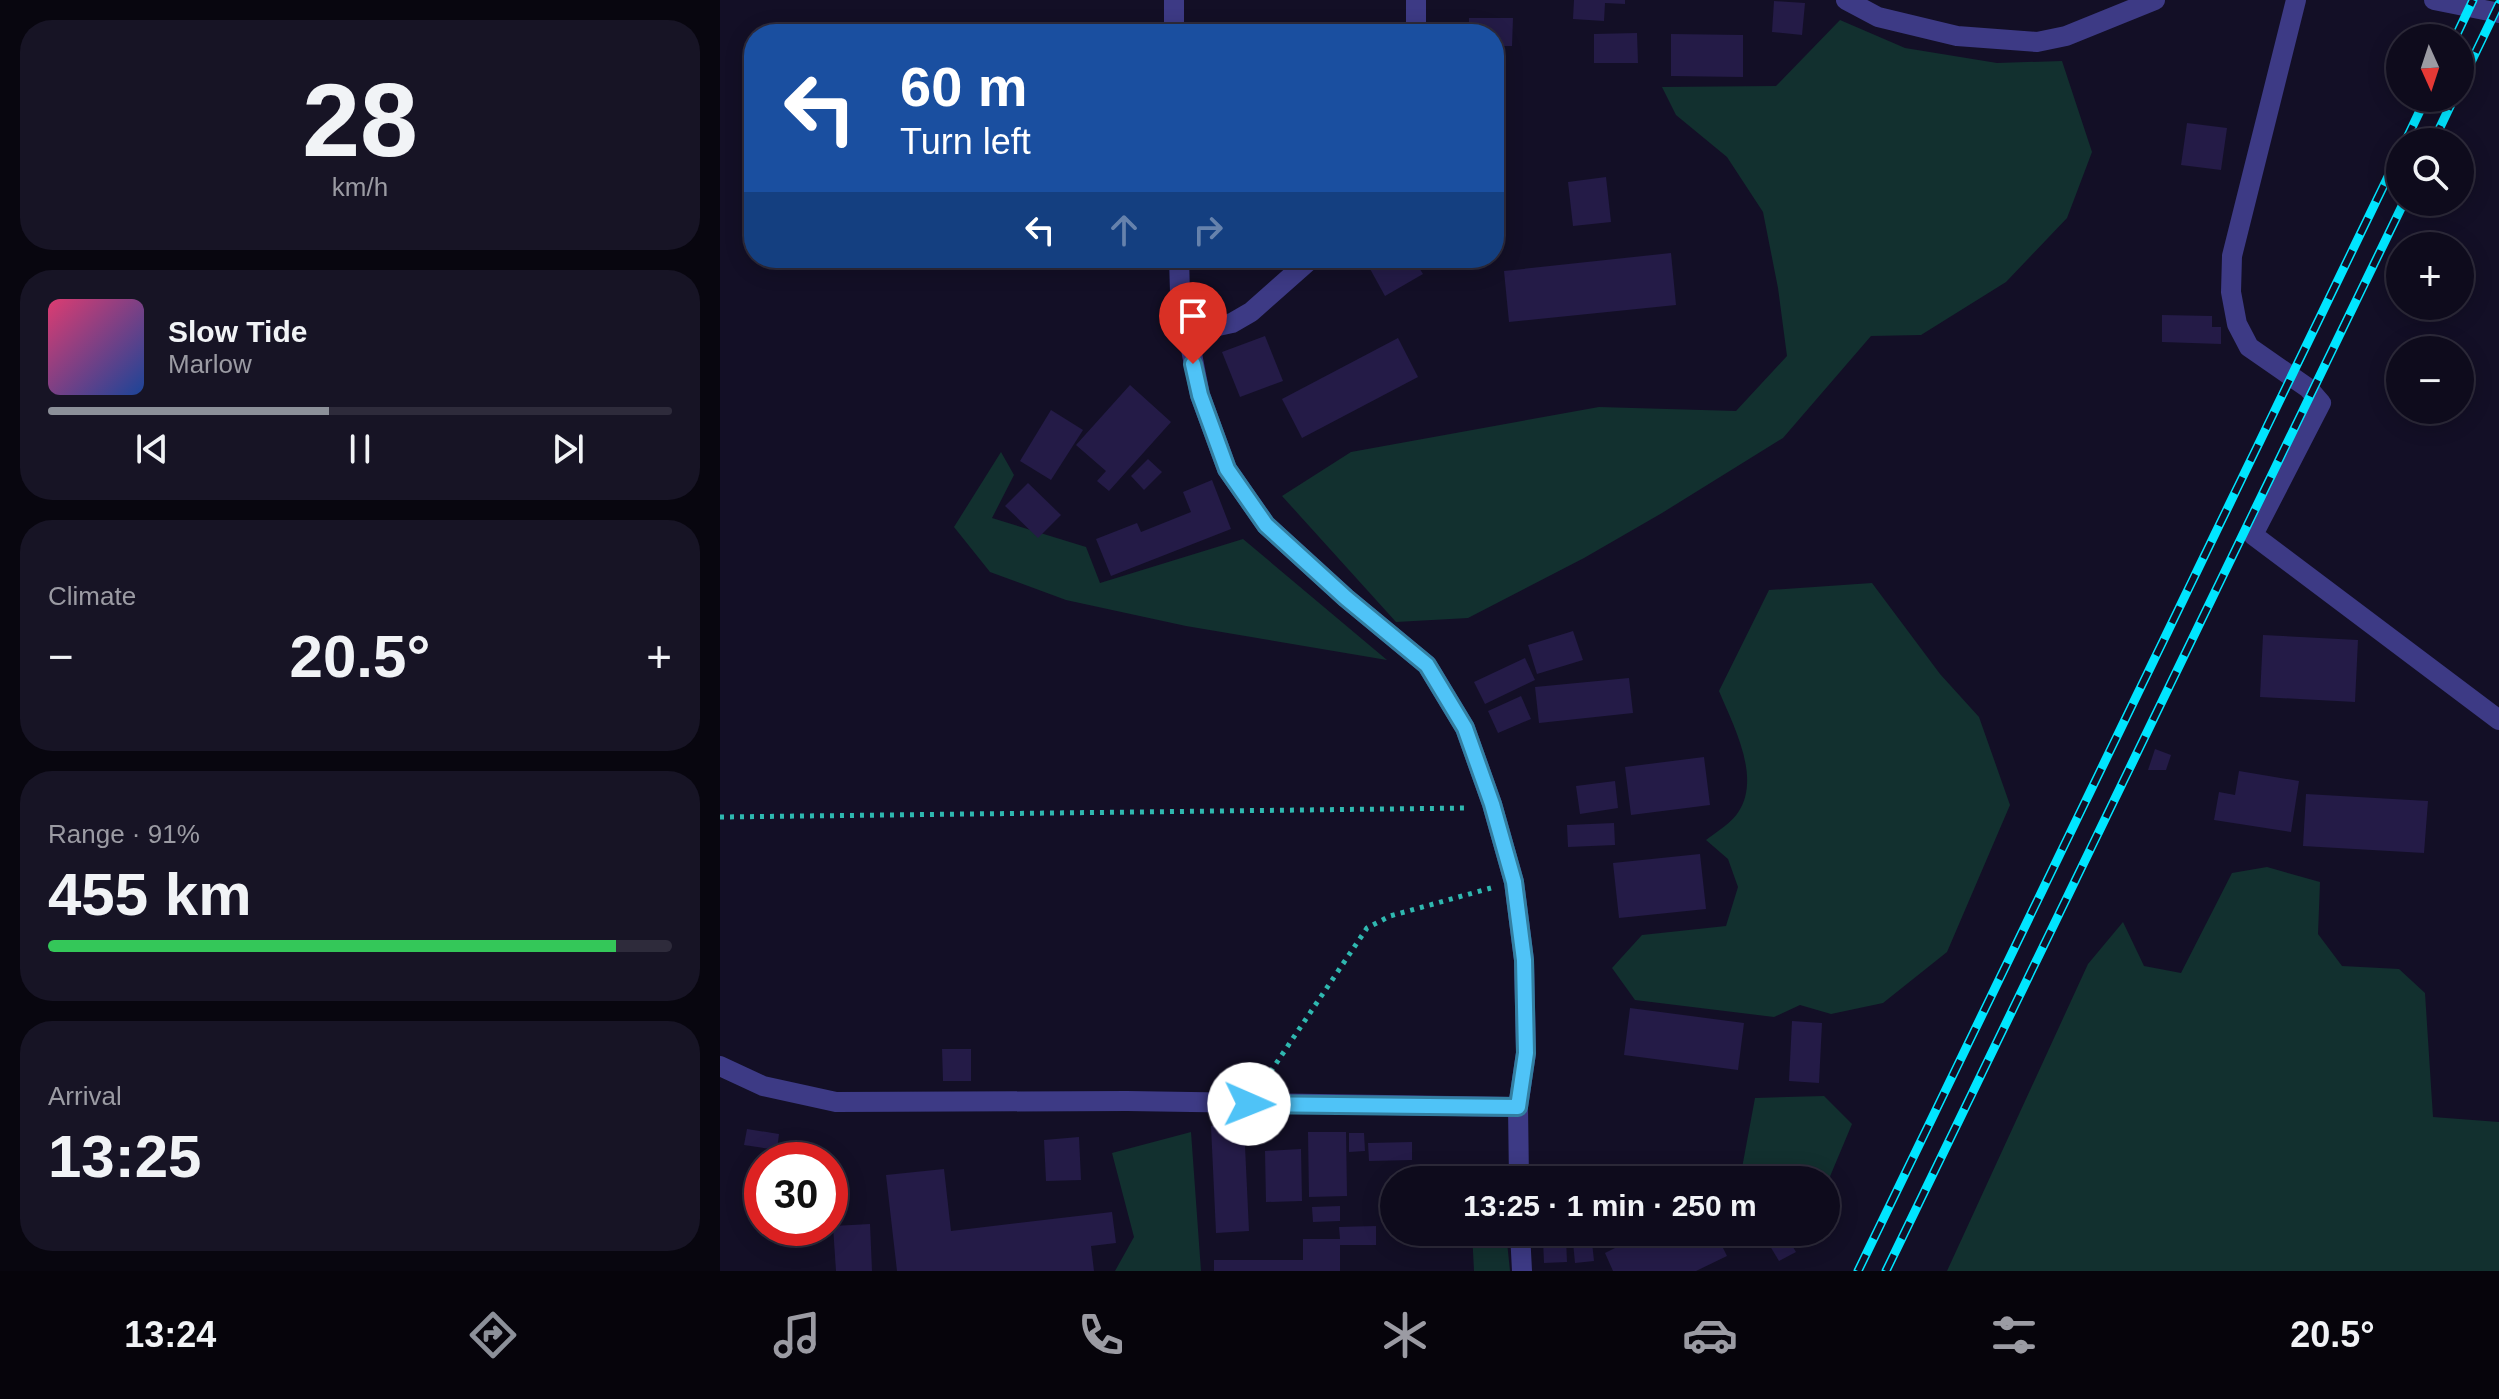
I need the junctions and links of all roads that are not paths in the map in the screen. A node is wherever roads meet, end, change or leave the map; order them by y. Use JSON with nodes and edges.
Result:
{"nodes":[{"id":1,"x":1174,"y":0,"type":"edge"},
{"id":2,"x":1416,"y":0,"type":"edge"},
{"id":3,"x":1846,"y":0,"type":"edge"},
{"id":4,"x":2155,"y":0,"type":"edge"},
{"id":5,"x":2296,"y":0,"type":"edge"},
{"id":6,"x":2434,"y":0,"type":"edge"},
{"id":7,"x":2499,"y":13,"type":"edge"},
{"id":8,"x":1174,"y":24,"type":"edge"},
{"id":9,"x":1416,"y":24,"type":"edge"},
{"id":10,"x":1179,"y":268,"type":"edge"},
{"id":11,"x":1301,"y":268,"type":"edge"},
{"id":12,"x":1186,"y":333,"type":"junction"},
{"id":13,"x":2499,"y":720,"type":"edge"},
{"id":14,"x":720,"y":1066,"type":"edge"},
{"id":15,"x":1518,"y":1107,"type":"junction"},
{"id":16,"x":1519,"y":1166,"type":"edge"},
{"id":17,"x":1521,"y":1246,"type":"edge"},
{"id":18,"x":1522,"y":1271,"type":"edge"}],
"edges":[{"from":1,"to":8,"type":"street"},
{"from":2,"to":9,"type":"street"},
{"from":3,"to":4,"type":"street"},
{"from":5,"to":13,"type":"street"},
{"from":6,"to":7,"type":"street"},
{"from":10,"to":12,"type":"street"},
{"from":11,"to":12,"type":"street"},
{"from":12,"to":15,"type":"street"},
{"from":14,"to":15,"type":"street"},
{"from":15,"to":16,"type":"street"},
{"from":17,"to":18,"type":"street"}]}
